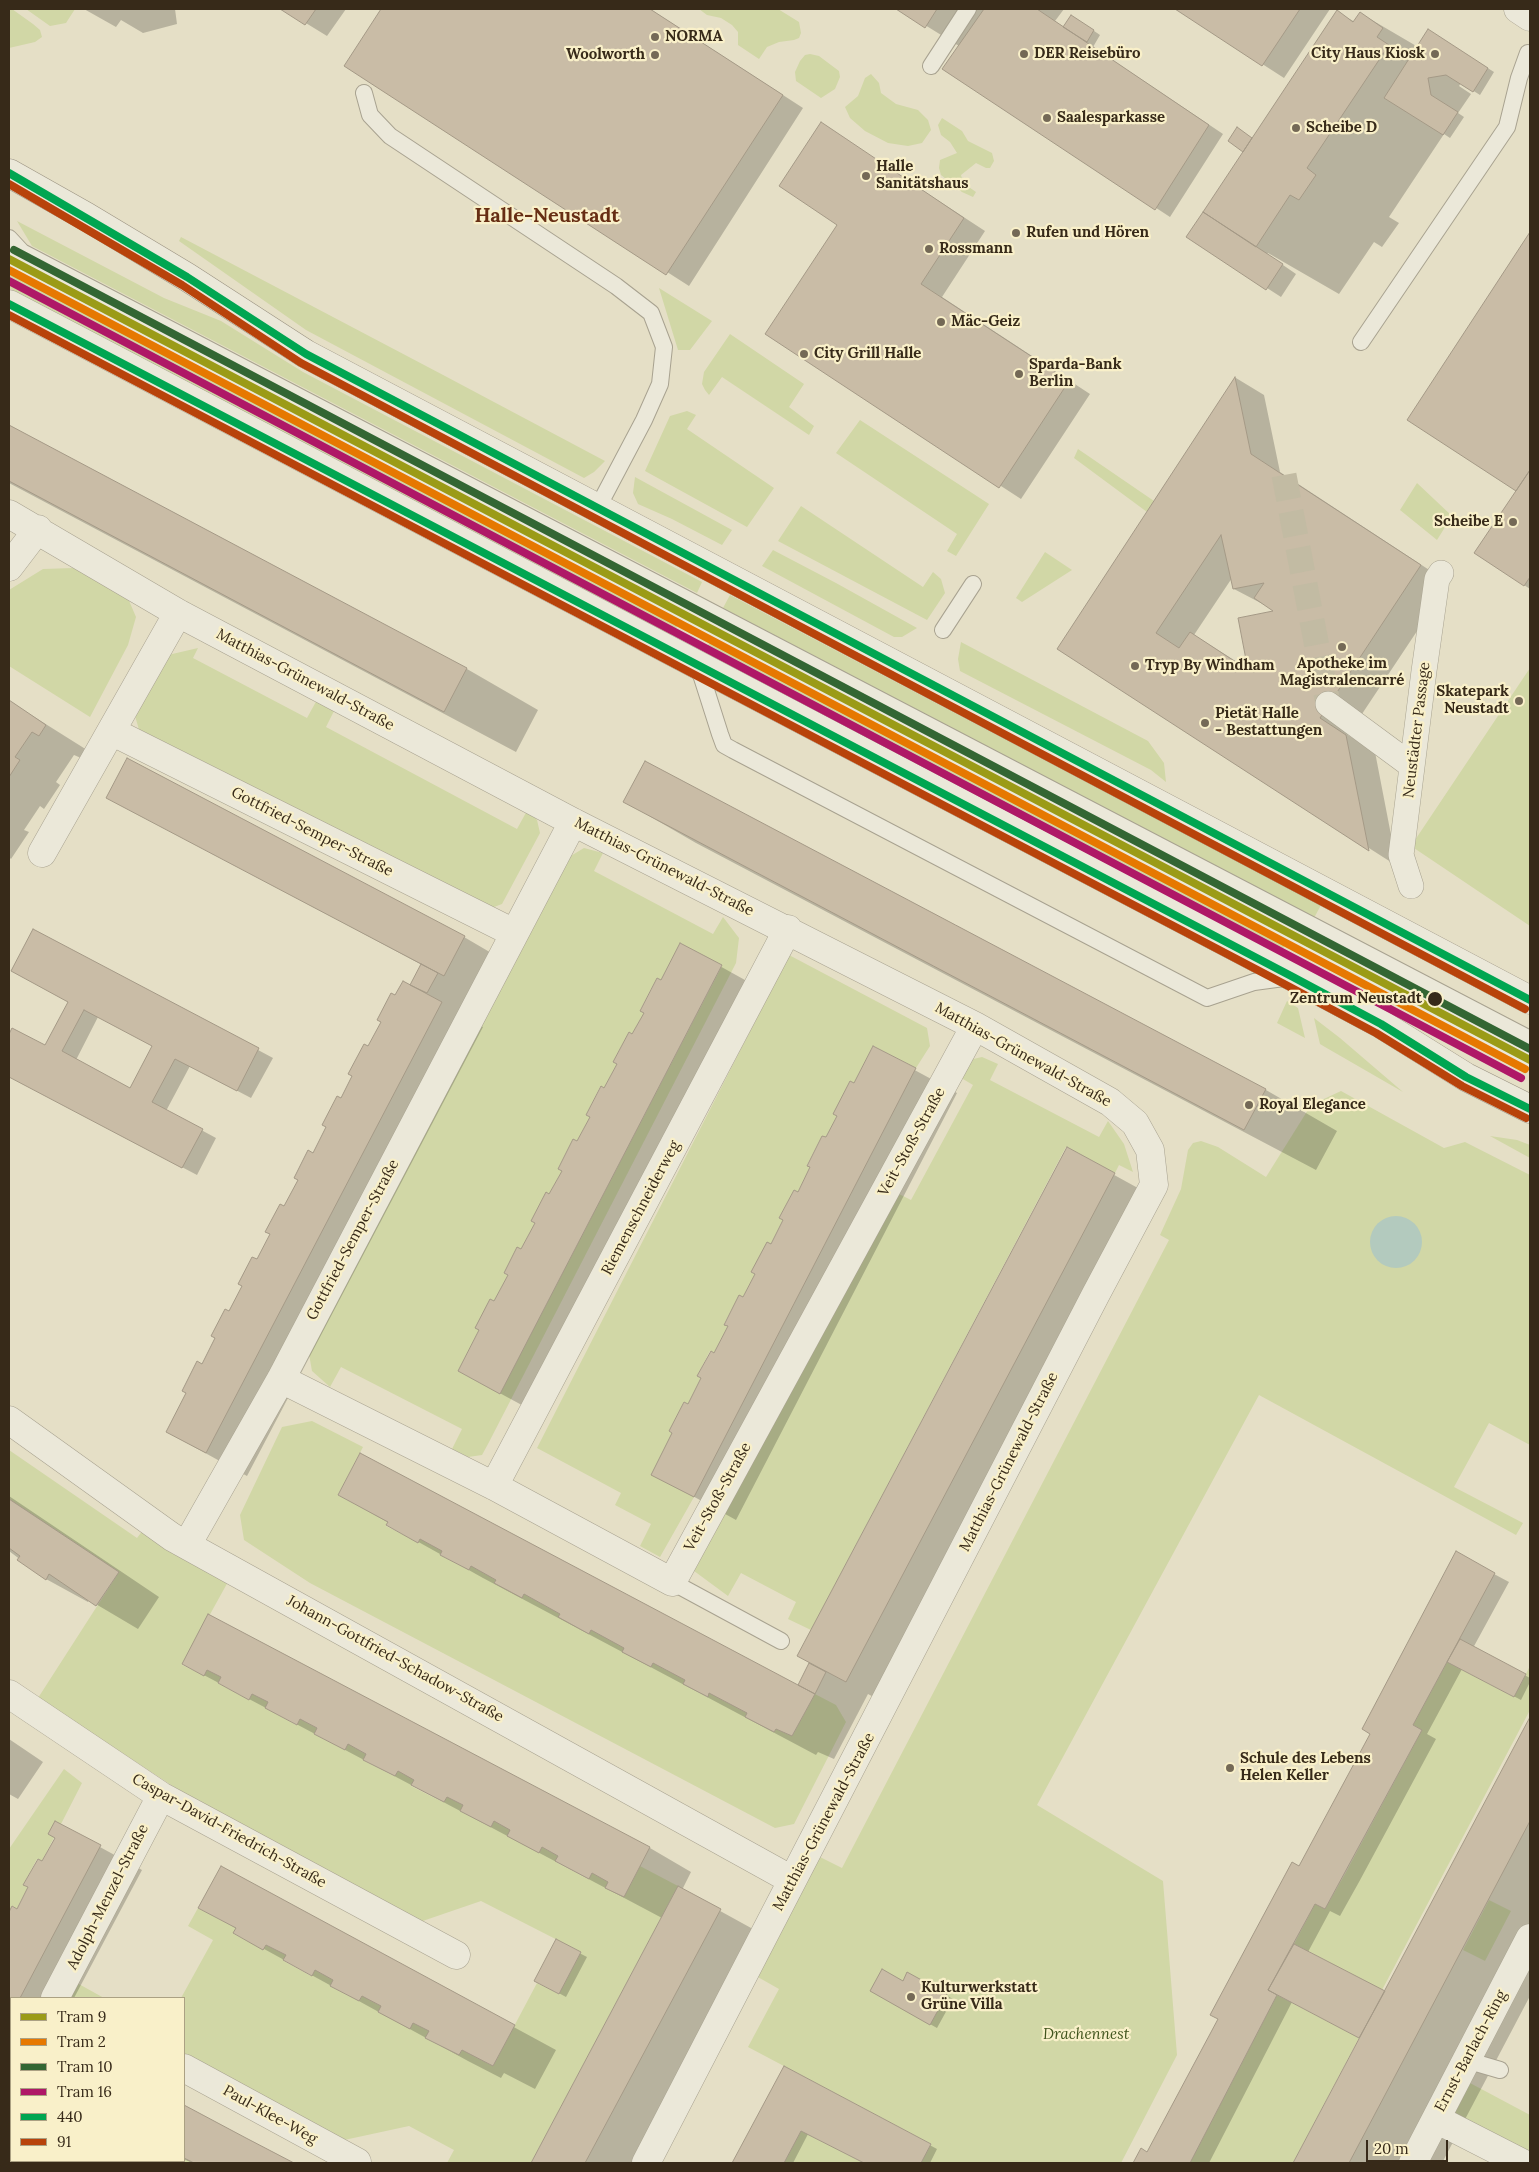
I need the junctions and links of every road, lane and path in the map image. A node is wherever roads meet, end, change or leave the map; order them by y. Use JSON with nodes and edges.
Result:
{"nodes":[{"id":1,"x":968,"y":9,"type":"edge"},
{"id":2,"x":1518,"y":9,"type":"edge"},
{"id":3,"x":1530,"y":17,"type":"edge"},
{"id":4,"x":1528,"y":53,"type":"dead end"},
{"id":5,"x":931,"y":66,"type":"dead end"},
{"id":6,"x":364,"y":92,"type":"dead end"},
{"id":7,"x":9,"y":173,"type":"edge"},
{"id":8,"x":12,"y":250,"type":"edge"},
{"id":9,"x":9,"y":304,"type":"edge"},
{"id":10,"x":1361,"y":342,"type":"dead end"},
{"id":11,"x":597,"y":510,"type":"junction"},
{"id":12,"x":9,"y":514,"type":"edge"},
{"id":13,"x":38,"y":530,"type":"junction"},
{"id":14,"x":9,"y":567,"type":"edge"},
{"id":15,"x":1441,"y":573,"type":"dead end"},
{"id":16,"x":973,"y":584,"type":"dead end"},
{"id":17,"x":178,"y":613,"type":"junction"},
{"id":18,"x":943,"y":630,"type":"dead end"},
{"id":19,"x":698,"y":665,"type":"junction"},
{"id":20,"x":1328,"y":704,"type":"tunnel mouth"},
{"id":21,"x":111,"y":731,"type":"junction"},
{"id":22,"x":1412,"y":766,"type":"junction"},
{"id":23,"x":573,"y":822,"type":"junction"},
{"id":24,"x":42,"y":853,"type":"dead end"},
{"id":25,"x":1411,"y":886,"type":"dead end"},
{"id":26,"x":788,"y":929,"type":"junction"},
{"id":27,"x":514,"y":933,"type":"junction"},
{"id":28,"x":1293,"y":977,"type":"junction"},
{"id":29,"x":1530,"y":1000,"type":"edge"},
{"id":30,"x":975,"y":1026,"type":"junction"},
{"id":31,"x":1530,"y":1039,"type":"edge"},
{"id":32,"x":1530,"y":1060,"type":"edge"},
{"id":33,"x":1530,"y":1109,"type":"edge"},
{"id":34,"x":281,"y":1379,"type":"junction"},
{"id":35,"x":9,"y":1420,"type":"edge"},
{"id":36,"x":494,"y":1486,"type":"junction"},
{"id":37,"x":188,"y":1543,"type":"junction"},
{"id":38,"x":672,"y":1582,"type":"junction"},
{"id":39,"x":781,"y":1641,"type":"dead end"},
{"id":40,"x":9,"y":1694,"type":"edge"},
{"id":41,"x":160,"y":1796,"type":"junction"},
{"id":42,"x":792,"y":1880,"type":"junction"},
{"id":43,"x":1530,"y":1938,"type":"edge"},
{"id":44,"x":456,"y":1955,"type":"dead end"},
{"id":45,"x":57,"y":1997,"type":"edge"},
{"id":46,"x":1466,"y":2060,"type":"junction"},
{"id":47,"x":185,"y":2069,"type":"edge"},
{"id":48,"x":1500,"y":2070,"type":"dead end"},
{"id":49,"x":1436,"y":2119,"type":"junction"},
{"id":50,"x":357,"y":2162,"type":"dead end"},
{"id":51,"x":646,"y":2163,"type":"edge"},
{"id":52,"x":1412,"y":2163,"type":"edge"},
{"id":53,"x":1522,"y":2163,"type":"edge"}],
"edges":[{"from":1,"to":5,"type":"lane"},
{"from":2,"to":3,"type":"street"},
{"from":4,"to":10,"type":"lane"},
{"from":6,"to":11,"type":"lane"},
{"from":7,"to":11,"type":"street"},
{"from":8,"to":31,"type":"lane"},
{"from":8,"to":32,"type":"lane"},
{"from":9,"to":19,"type":"street"},
{"from":11,"to":29,"type":"street"},
{"from":12,"to":13,"type":"street","name":"Matthias-Grünewald-Straße"},
{"from":13,"to":14,"type":"street"},
{"from":13,"to":17,"type":"street","name":"Matthias-Grünewald-Straße"},
{"from":15,"to":22,"type":"street","name":"Neustädter Passage"},
{"from":16,"to":18,"type":"lane"},
{"from":17,"to":21,"type":"street"},
{"from":17,"to":23,"type":"street","name":"Matthias-Grünewald-Straße"},
{"from":19,"to":28,"type":"street"},
{"from":19,"to":28,"type":"lane"},
{"from":20,"to":22,"type":"street"},
{"from":21,"to":24,"type":"street"},
{"from":21,"to":27,"type":"street","name":"Gottfried-Semper-Straße"},
{"from":22,"to":25,"type":"street","name":"Neustädter Passage"},
{"from":23,"to":26,"type":"street","name":"Matthias-Grünewald-Straße"},
{"from":23,"to":27,"type":"street","name":"Gottfried-Semper-Straße"},
{"from":26,"to":30,"type":"street","name":"Matthias-Grünewald-Straße"},
{"from":26,"to":36,"type":"street","name":"Riemenschneiderweg"},
{"from":27,"to":34,"type":"street","name":"Gottfried-Semper-Straße"},
{"from":28,"to":33,"type":"street"},
{"from":30,"to":38,"type":"street","name":"Veit-Stoß-Straße"},
{"from":30,"to":42,"type":"street","name":"Matthias-Grünewald-Straße"},
{"from":34,"to":36,"type":"street"},
{"from":34,"to":37,"type":"street","name":"Gottfried-Semper-Straße"},
{"from":35,"to":37,"type":"street","name":"Johann-Gottfried-Schadow-Straße"},
{"from":36,"to":38,"type":"street"},
{"from":37,"to":42,"type":"street","name":"Johann-Gottfried-Schadow-Straße"},
{"from":38,"to":39,"type":"lane"},
{"from":40,"to":41,"type":"street","name":"Caspar-David-Friedrich-Straße"},
{"from":41,"to":44,"type":"street","name":"Caspar-David-Friedrich-Straße"},
{"from":41,"to":45,"type":"street","name":"Adolph-Menzel-Straße"},
{"from":42,"to":51,"type":"street","name":"Matthias-Grünewald-Straße"},
{"from":43,"to":46,"type":"street","name":"Ernst-Barlach-Ring"},
{"from":46,"to":48,"type":"lane"},
{"from":46,"to":49,"type":"street","name":"Ernst-Barlach-Ring"},
{"from":47,"to":50,"type":"street","name":"Paul-Klee-Weg"},
{"from":49,"to":52,"type":"street","name":"Ernst-Barlach-Ring"},
{"from":49,"to":53,"type":"street"}]}
